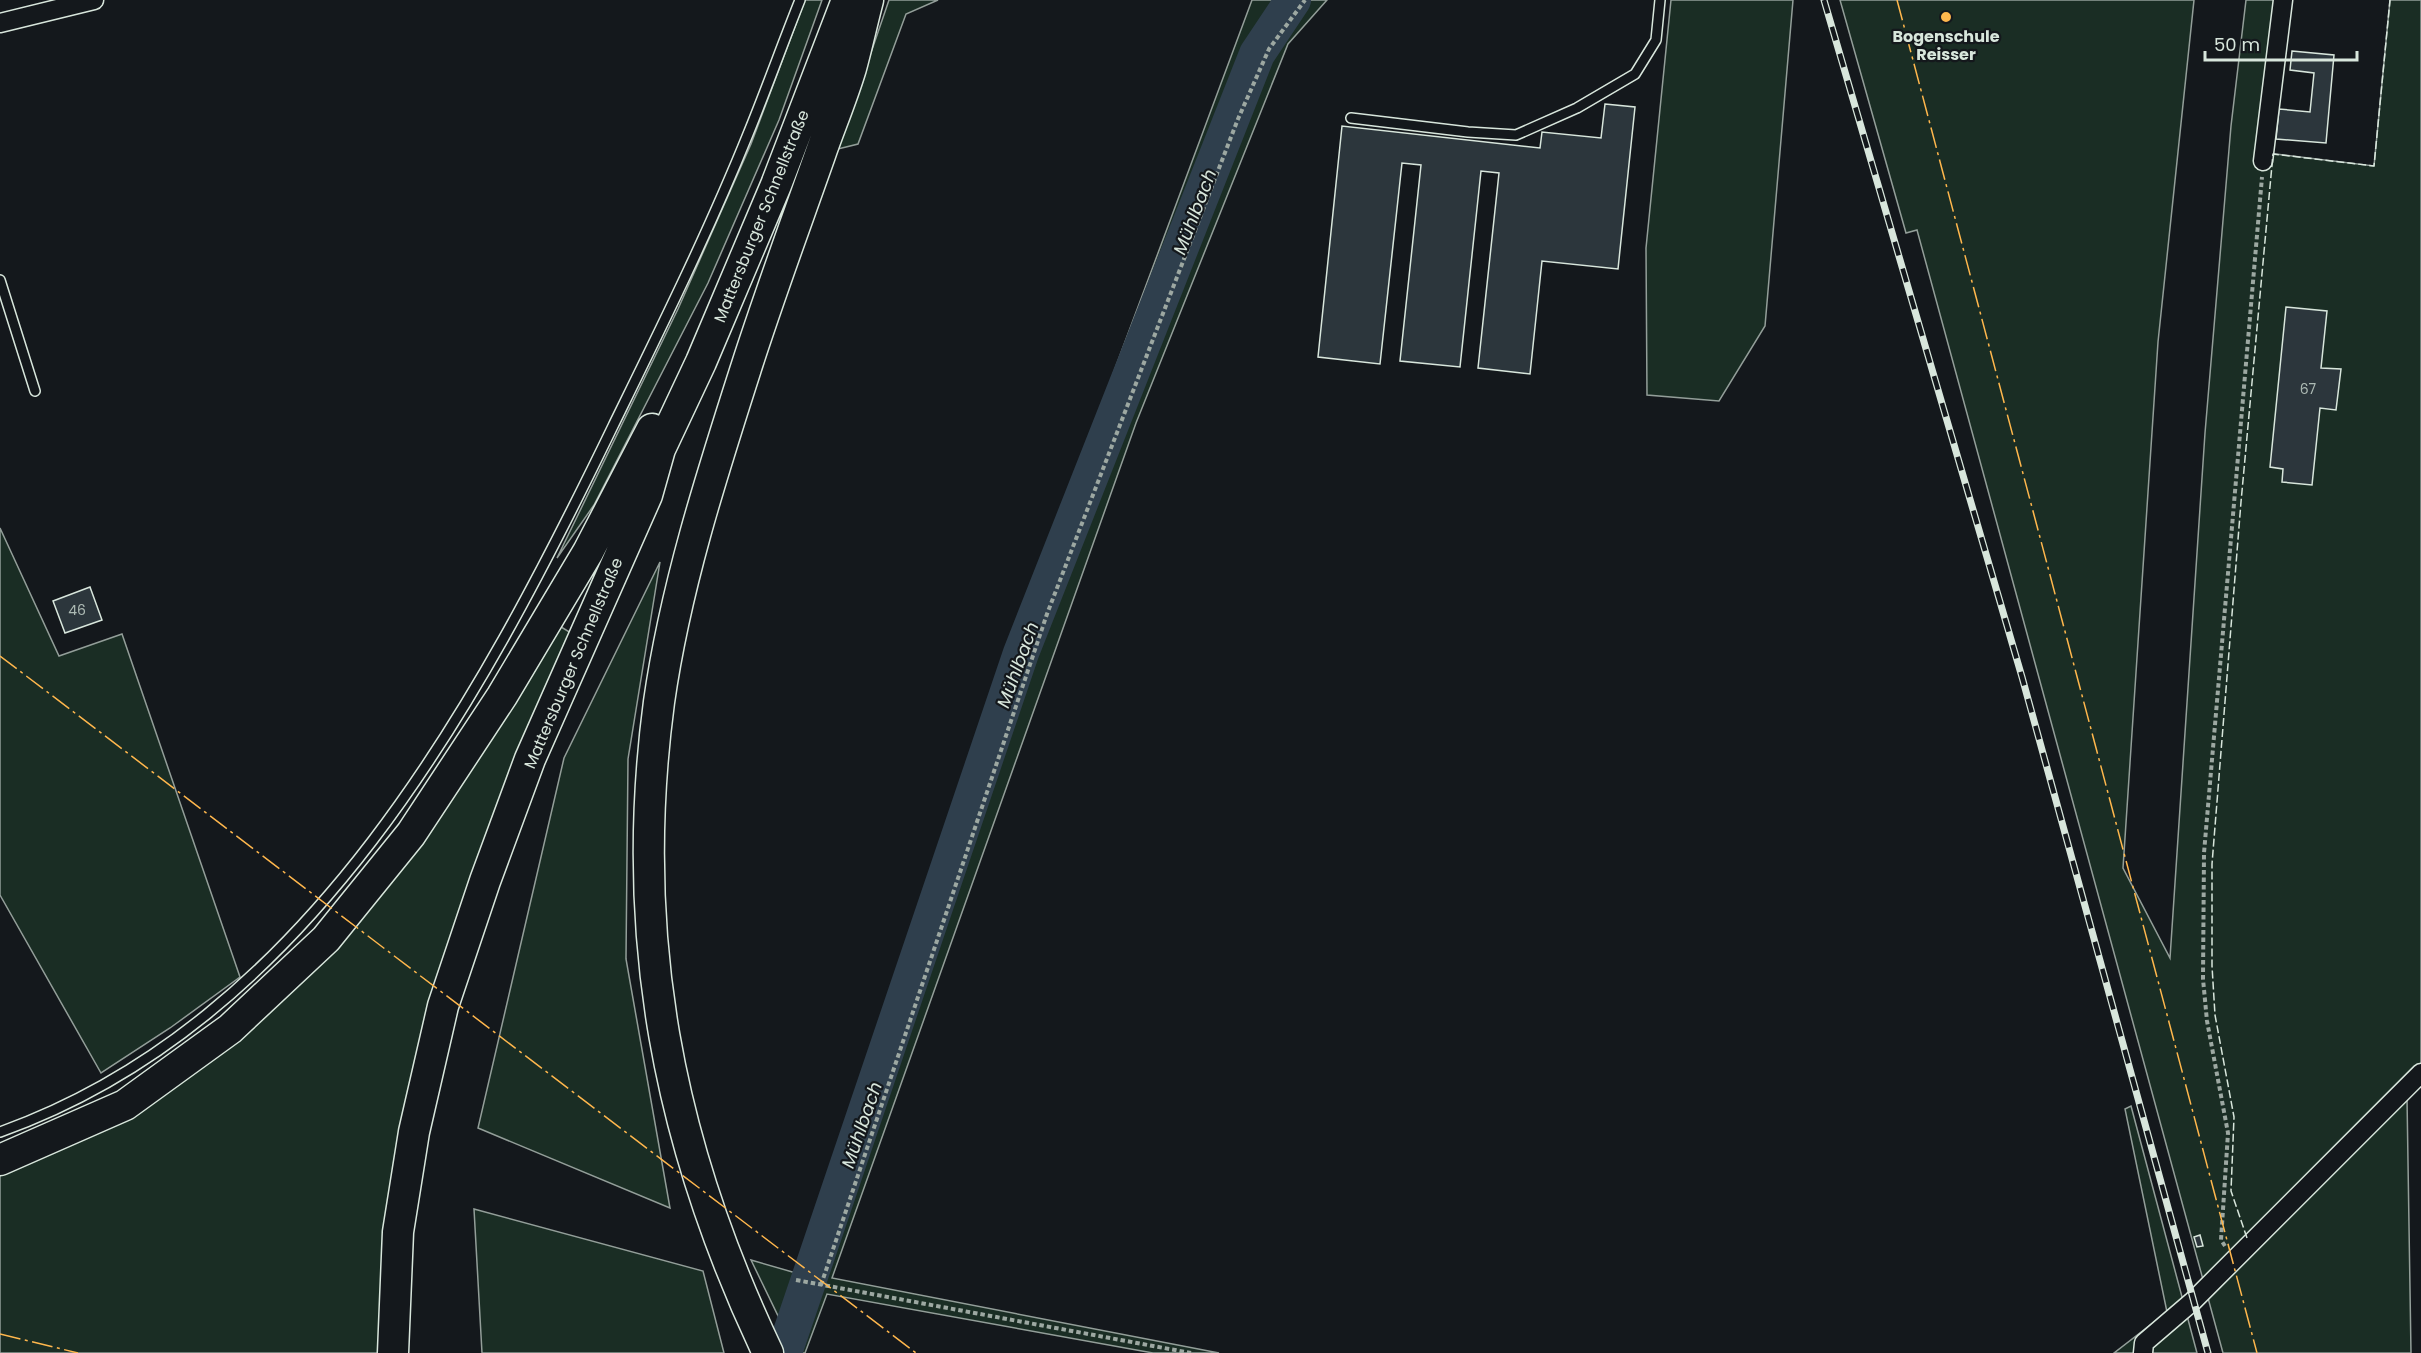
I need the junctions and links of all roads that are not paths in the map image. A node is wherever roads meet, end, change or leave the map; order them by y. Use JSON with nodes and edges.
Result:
{"nodes":[{"id":1,"x":93,"y":0,"type":"edge"},
{"id":2,"x":800,"y":0,"type":"edge"},
{"id":3,"x":861,"y":0,"type":"edge"},
{"id":4,"x":1660,"y":0,"type":"edge"},
{"id":5,"x":2283,"y":0,"type":"edge"},
{"id":6,"x":0,"y":23,"type":"edge"},
{"id":7,"x":1351,"y":118,"type":"dead end"},
{"id":8,"x":2263,"y":160,"type":"road end"},
{"id":9,"x":0,"y":280,"type":"edge"},
{"id":10,"x":724,"y":309,"type":"junction"},
{"id":11,"x":34,"y":391,"type":"dead end"},
{"id":12,"x":647,"y":495,"type":"junction"},
{"id":13,"x":2421,"y":1073,"type":"edge"},
{"id":14,"x":0,"y":1132,"type":"edge"},
{"id":15,"x":0,"y":1160,"type":"edge"},
{"id":16,"x":768,"y":1352,"type":"edge"},
{"id":17,"x":393,"y":1353,"type":"edge"},
{"id":18,"x":2143,"y":1353,"type":"edge"}],
"edges":[{"from":1,"to":6,"type":"street"},
{"from":2,"to":14,"type":"lane"},
{"from":3,"to":10,"type":"highway","name":"Mattersburger Schnellstraße"},
{"from":3,"to":12,"type":"highway"},
{"from":3,"to":16,"type":"highway","name":"Mattersburger Schnellstraße"},
{"from":4,"to":7,"type":"lane"},
{"from":5,"to":8,"type":"street"},
{"from":9,"to":11,"type":"lane"},
{"from":10,"to":12,"type":"highway","name":"Mattersburger Schnellstraße"},
{"from":10,"to":15,"type":"highway"},
{"from":12,"to":17,"type":"highway","name":"Mattersburger Schnellstraße"},
{"from":13,"to":18,"type":"street"}]}
